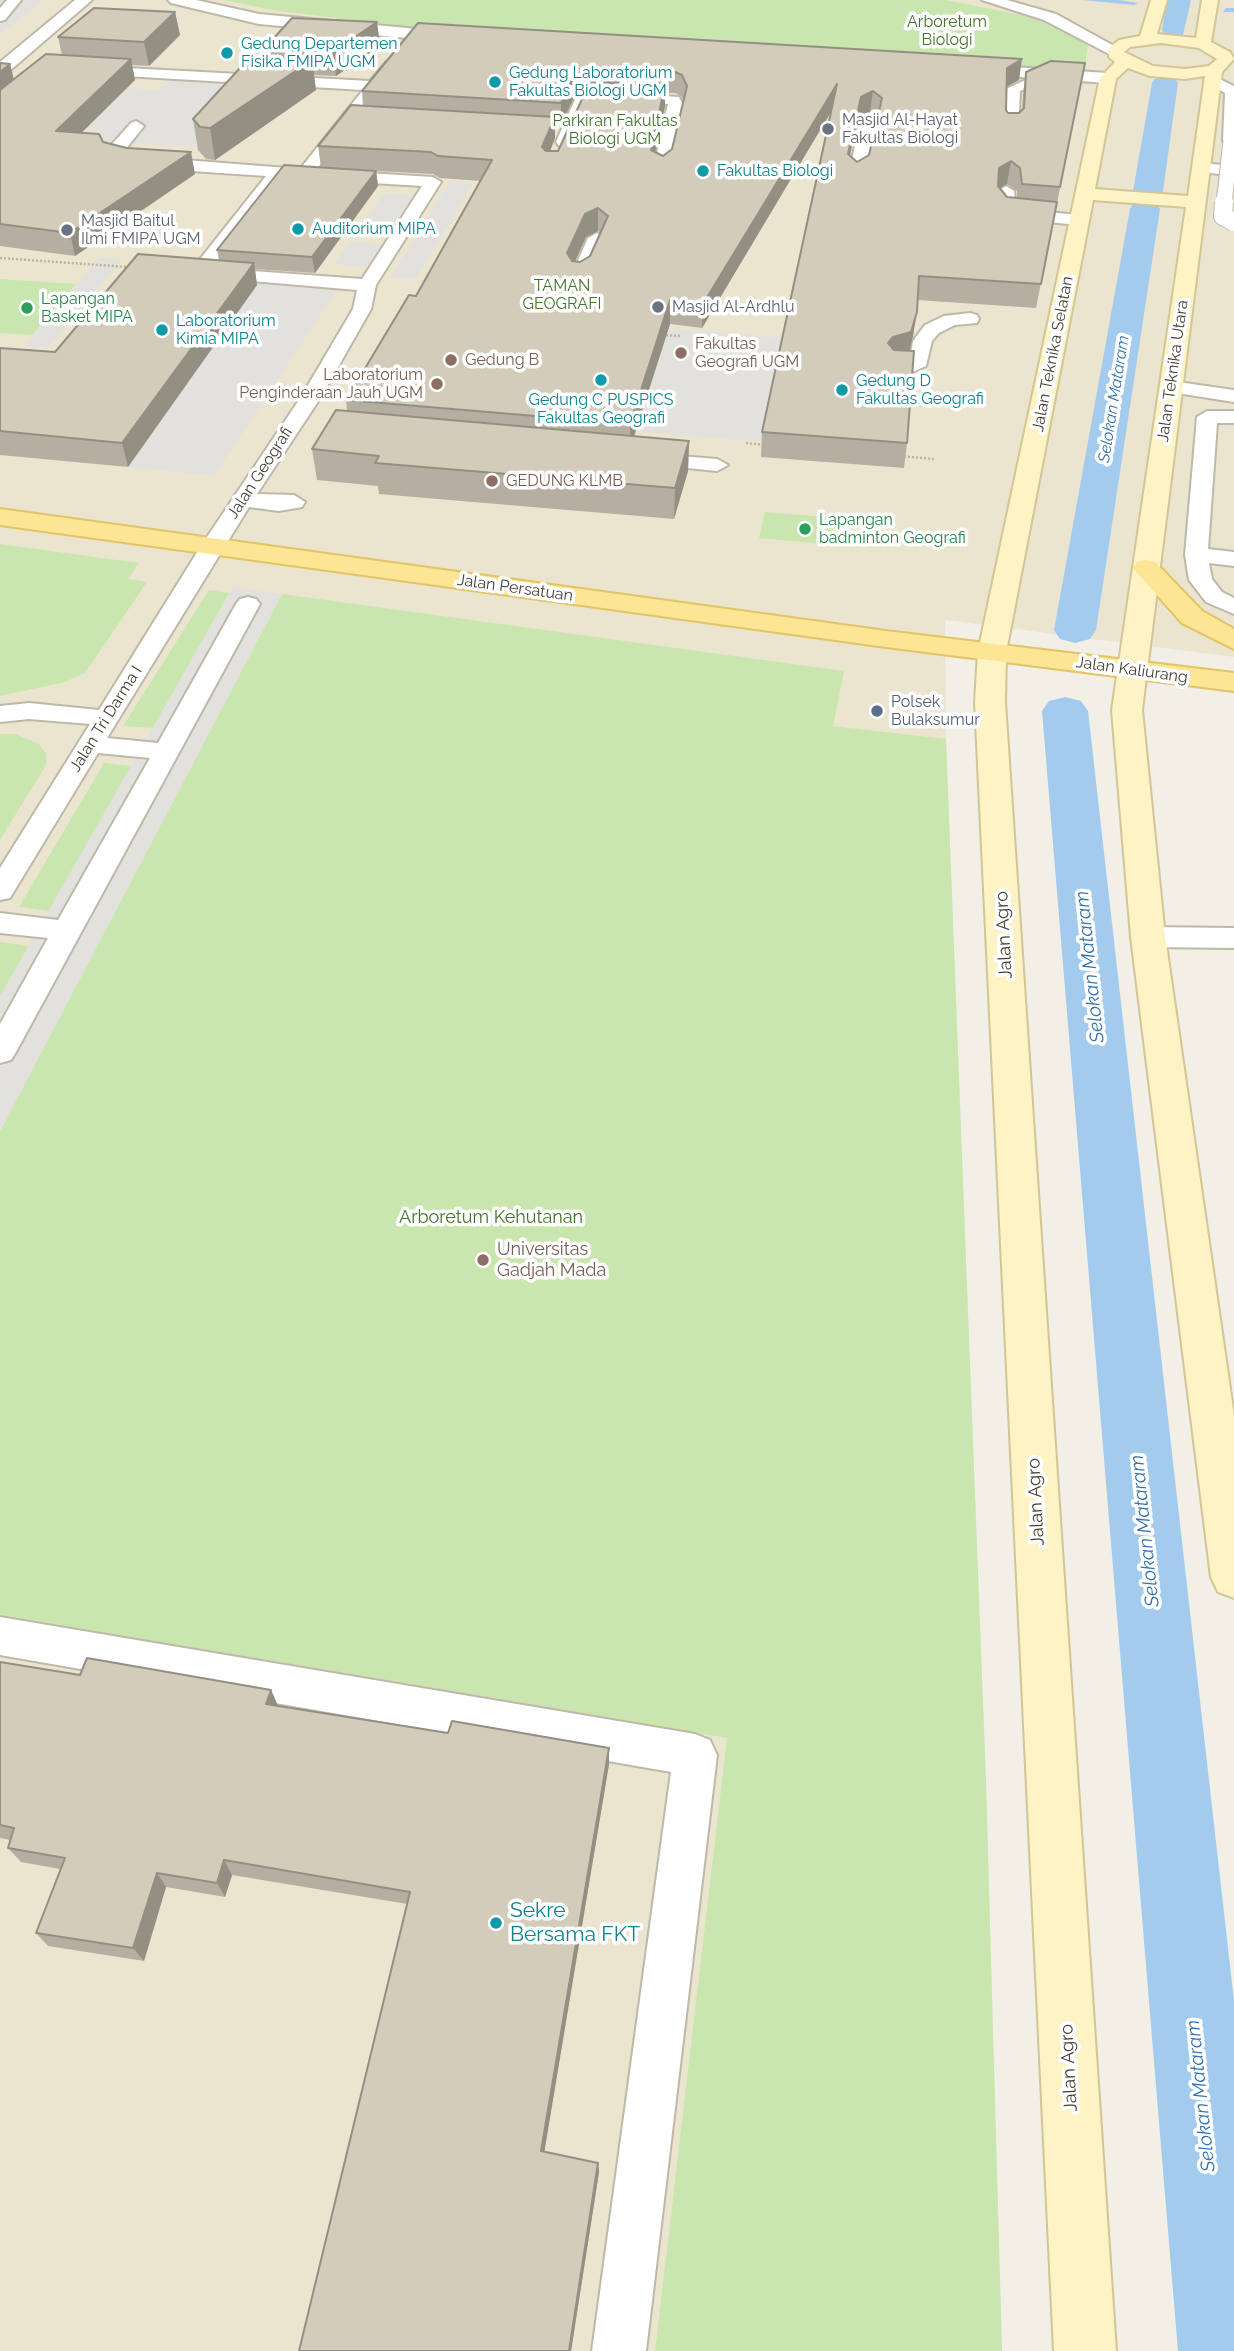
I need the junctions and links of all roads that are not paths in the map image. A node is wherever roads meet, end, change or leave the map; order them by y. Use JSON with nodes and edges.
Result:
{"nodes":[{"id":1,"x":14,"y":0,"type":"edge"},
{"id":2,"x":84,"y":0,"type":"edge"},
{"id":3,"x":176,"y":0,"type":"edge"},
{"id":4,"x":990,"y":0,"type":"edge"},
{"id":5,"x":1034,"y":0,"type":"edge"},
{"id":6,"x":1159,"y":0,"type":"edge"},
{"id":7,"x":1210,"y":0,"type":"edge"},
{"id":8,"x":0,"y":17,"type":"edge"},
{"id":9,"x":1090,"y":19,"type":"dead end"},
{"id":10,"x":1113,"y":27,"type":"dead end"},
{"id":11,"x":415,"y":35,"type":"junction"},
{"id":12,"x":470,"y":38,"type":"edge"},
{"id":13,"x":1154,"y":38,"type":"junction"},
{"id":14,"x":1197,"y":43,"type":"junction"},
{"id":15,"x":1120,"y":57,"type":"junction"},
{"id":16,"x":952,"y":68,"type":"edge"},
{"id":17,"x":0,"y":70,"type":"edge"},
{"id":18,"x":1047,"y":74,"type":"junction"},
{"id":19,"x":1213,"y":75,"type":"junction"},
{"id":20,"x":1108,"y":78,"type":"junction"},
{"id":21,"x":374,"y":86,"type":"junction"},
{"id":22,"x":122,"y":87,"type":"edge"},
{"id":23,"x":348,"y":119,"type":"junction"},
{"id":24,"x":869,"y":119,"type":"edge"},
{"id":25,"x":370,"y":120,"type":"edge"},
{"id":26,"x":136,"y":126,"type":"dead end"},
{"id":27,"x":1010,"y":129,"type":"edge"},
{"id":28,"x":1205,"y":139,"type":"junction"},
{"id":29,"x":1232,"y":141,"type":"edge"},
{"id":30,"x":558,"y":156,"type":"edge"},
{"id":31,"x":1201,"y":168,"type":"junction"},
{"id":32,"x":661,"y":171,"type":"edge"},
{"id":33,"x":1234,"y":171,"type":"edge"},
{"id":34,"x":278,"y":172,"type":"junction"},
{"id":35,"x":304,"y":174,"type":"junction"},
{"id":36,"x":856,"y":177,"type":"edge"},
{"id":37,"x":1006,"y":191,"type":"edge"},
{"id":38,"x":1085,"y":194,"type":"junction"},
{"id":39,"x":1196,"y":202,"type":"junction"},
{"id":40,"x":1079,"y":220,"type":"junction"},
{"id":41,"x":1234,"y":222,"type":"edge"},
{"id":42,"x":597,"y":238,"type":"edge"},
{"id":43,"x":128,"y":267,"type":"edge"},
{"id":44,"x":199,"y":272,"type":"junction"},
{"id":45,"x":579,"y":278,"type":"edge"},
{"id":46,"x":367,"y":285,"type":"junction"},
{"id":47,"x":970,"y":320,"type":"edge"},
{"id":48,"x":898,"y":368,"type":"edge"},
{"id":49,"x":1171,"y":387,"type":"junction"},
{"id":50,"x":1234,"y":396,"type":"edge"},
{"id":51,"x":1234,"y":417,"type":"edge"},
{"id":52,"x":624,"y":457,"type":"edge"},
{"id":53,"x":717,"y":465,"type":"dead end"},
{"id":54,"x":242,"y":499,"type":"junction"},
{"id":55,"x":294,"y":502,"type":"dead end"},
{"id":56,"x":0,"y":517,"type":"edge"},
{"id":57,"x":212,"y":546,"type":"junction"},
{"id":58,"x":1196,"y":555,"type":"junction"},
{"id":59,"x":1234,"y":559,"type":"edge"},
{"id":60,"x":1146,"y":568,"type":"junction"},
{"id":61,"x":248,"y":604,"type":"dead end"},
{"id":62,"x":1234,"y":607,"type":"edge"},
{"id":63,"x":1234,"y":641,"type":"edge"},
{"id":64,"x":1012,"y":654,"type":"junction"},
{"id":65,"x":1113,"y":668,"type":"junction"},
{"id":66,"x":1234,"y":682,"type":"edge"},
{"id":67,"x":0,"y":714,"type":"edge"},
{"id":68,"x":106,"y":718,"type":"junction"},
{"id":69,"x":90,"y":744,"type":"junction"},
{"id":70,"x":167,"y":752,"type":"junction"},
{"id":71,"x":0,"y":891,"type":"edge"},
{"id":72,"x":0,"y":923,"type":"edge"},
{"id":73,"x":67,"y":931,"type":"junction"},
{"id":74,"x":1148,"y":937,"type":"junction"},
{"id":75,"x":1234,"y":938,"type":"edge"},
{"id":76,"x":0,"y":1052,"type":"edge"},
{"id":77,"x":1234,"y":1577,"type":"edge"},
{"id":78,"x":0,"y":1636,"type":"edge"},
{"id":79,"x":619,"y":2351,"type":"edge"},
{"id":80,"x":1085,"y":2351,"type":"edge"}],
"edges":[{"from":1,"to":8,"type":"lane"},
{"from":2,"to":17,"type":"street"},
{"from":3,"to":11,"type":"street"},
{"from":4,"to":15,"type":"street"},
{"from":5,"to":9,"type":"street"},
{"from":6,"to":13,"type":"main road"},
{"from":7,"to":14,"type":"main road"},
{"from":10,"to":13,"type":"street"},
{"from":11,"to":12,"type":"street"},
{"from":11,"to":21,"type":"lane"},
{"from":13,"to":14,"type":"main road"},
{"from":13,"to":15,"type":"main road"},
{"from":14,"to":19,"type":"main road","name":"Jalan Teknika Utara"},
{"from":15,"to":19,"type":"main road"},
{"from":15,"to":20,"type":"main road"},
{"from":16,"to":18,"type":"street"},
{"from":18,"to":20,"type":"street"},
{"from":18,"to":27,"type":"lane"},
{"from":19,"to":28,"type":"main road","name":"Jalan Teknika Utara"},
{"from":19,"to":29,"type":"lane"},
{"from":20,"to":38,"type":"main road","name":"Jalan Teknika Selatan"},
{"from":21,"to":22,"type":"lane"},
{"from":21,"to":23,"type":"lane"},
{"from":23,"to":25,"type":"lane"},
{"from":23,"to":35,"type":"lane"},
{"from":24,"to":36,"type":"lane"},
{"from":26,"to":34,"type":"lane"},
{"from":28,"to":29,"type":"lane"},
{"from":28,"to":31,"type":"main road","name":"Jalan Teknika Utara"},
{"from":29,"to":41,"type":"lane","bridge":true},
{"from":30,"to":32,"type":"lane"},
{"from":31,"to":33,"type":"lane"},
{"from":31,"to":39,"type":"main road","name":"Jalan Teknika Utara"},
{"from":34,"to":35,"type":"lane"},
{"from":34,"to":44,"type":"lane"},
{"from":35,"to":46,"type":"lane","name":"Jalan Geografi"},
{"from":37,"to":40,"type":"lane"},
{"from":38,"to":39,"type":"main road"},
{"from":38,"to":40,"type":"main road","name":"Jalan Teknika Selatan"},
{"from":39,"to":49,"type":"main road","name":"Jalan Teknika Utara"},
{"from":40,"to":64,"type":"main road","name":"Jalan Teknika Selatan"},
{"from":42,"to":45,"type":"lane"},
{"from":43,"to":44,"type":"lane"},
{"from":44,"to":46,"type":"lane"},
{"from":46,"to":54,"type":"lane","name":"Jalan Geografi"},
{"from":47,"to":48,"type":"lane"},
{"from":49,"to":50,"type":"lane"},
{"from":49,"to":60,"type":"main road","name":"Jalan Teknika Utara"},
{"from":51,"to":58,"type":"lane"},
{"from":52,"to":53,"type":"lane"},
{"from":54,"to":55,"type":"lane"},
{"from":54,"to":57,"type":"lane","name":"Jalan Geografi"},
{"from":56,"to":57,"type":"main road","name":"Jalan Persatuan"},
{"from":57,"to":64,"type":"main road","name":"Jalan Persatuan"},
{"from":57,"to":68,"type":"lane","name":"Jalan Tri Darma I"},
{"from":58,"to":59,"type":"lane"},
{"from":58,"to":62,"type":"lane"},
{"from":60,"to":63,"type":"main road"},
{"from":60,"to":65,"type":"main road","name":"Jalan Teknika Utara"},
{"from":61,"to":70,"type":"lane"},
{"from":64,"to":65,"type":"main road","name":"Jalan Kaliurang"},
{"from":64,"to":80,"type":"main road","name":"Jalan Agro"},
{"from":65,"to":66,"type":"main road","name":"Jalan Kaliurang"},
{"from":65,"to":74,"type":"main road"},
{"from":67,"to":68,"type":"lane"},
{"from":68,"to":69,"type":"lane","name":"Jalan Tri Darma I"},
{"from":69,"to":70,"type":"lane"},
{"from":69,"to":71,"type":"lane","name":"Jalan Tri Darma I"},
{"from":70,"to":73,"type":"lane"},
{"from":72,"to":73,"type":"lane"},
{"from":73,"to":76,"type":"lane"},
{"from":74,"to":75,"type":"lane"},
{"from":74,"to":77,"type":"main road"},
{"from":78,"to":79,"type":"lane"}]}
